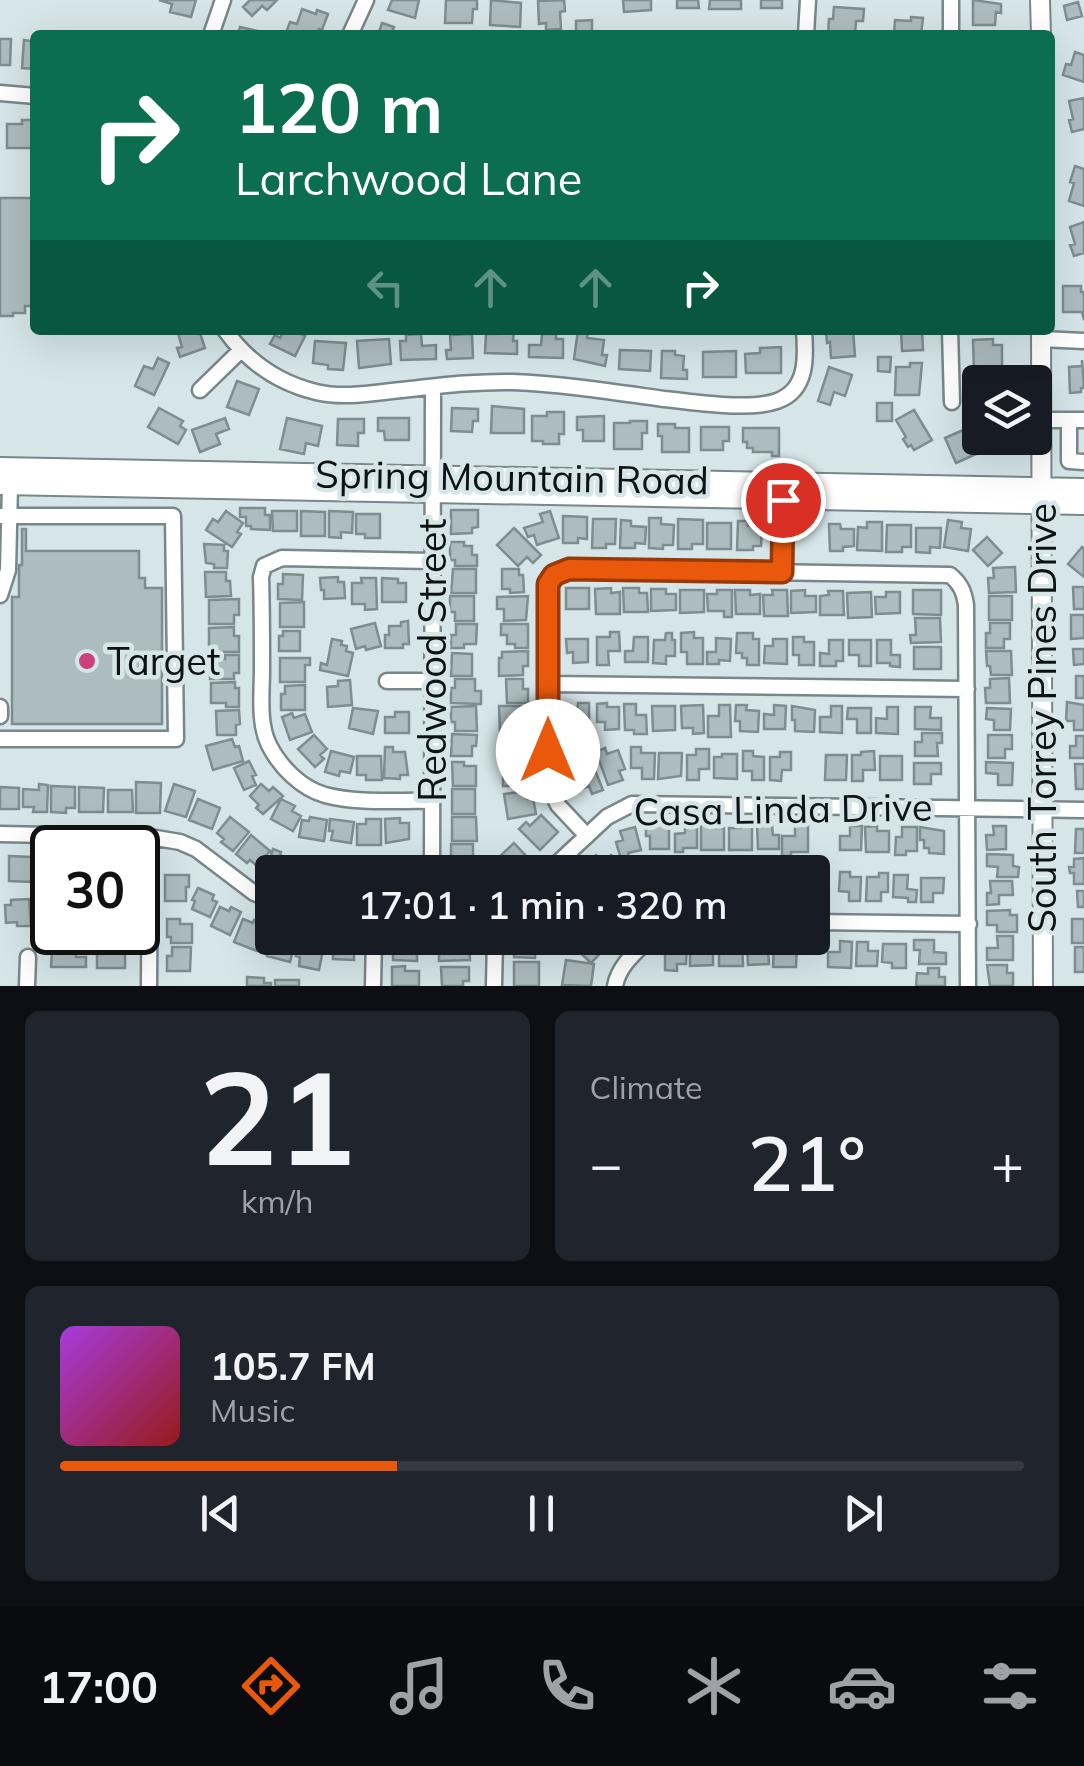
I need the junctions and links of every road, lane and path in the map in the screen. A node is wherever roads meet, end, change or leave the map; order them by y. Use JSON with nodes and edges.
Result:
{"nodes":[{"id":1,"x":222,"y":0,"type":"edge"},
{"id":2,"x":366,"y":0,"type":"edge"},
{"id":3,"x":808,"y":0,"type":"edge"},
{"id":4,"x":952,"y":0,"type":"edge"},
{"id":5,"x":1040,"y":0,"type":"edge"},
{"id":6,"x":213,"y":30,"type":"edge"},
{"id":7,"x":352,"y":30,"type":"edge"},
{"id":8,"x":806,"y":30,"type":"edge"},
{"id":9,"x":951,"y":30,"type":"edge"},
{"id":10,"x":1041,"y":30,"type":"edge"},
{"id":11,"x":0,"y":93,"type":"edge"},
{"id":12,"x":30,"y":96,"type":"edge"},
{"id":13,"x":229,"y":335,"type":"edge"},
{"id":14,"x":804,"y":335,"type":"edge"},
{"id":15,"x":950,"y":335,"type":"edge"},
{"id":16,"x":1042,"y":335,"type":"edge"},
{"id":17,"x":1084,"y":340,"type":"edge"},
{"id":18,"x":240,"y":351,"type":"junction"},
{"id":19,"x":1042,"y":365,"type":"edge"},
{"id":20,"x":432,"y":387,"type":"junction"},
{"id":21,"x":200,"y":390,"type":"dead end"},
{"id":22,"x":952,"y":402,"type":"dead end"},
{"id":23,"x":1076,"y":420,"type":"edge"},
{"id":24,"x":1042,"y":455,"type":"edge"},
{"id":25,"x":1084,"y":462,"type":"edge"},
{"id":26,"x":0,"y":466,"type":"edge"},
{"id":27,"x":106,"y":469,"type":"junction"},
{"id":28,"x":248,"y":471,"type":"junction"},
{"id":29,"x":432,"y":484,"type":"junction"},
{"id":30,"x":5,"y":485,"type":"edge"},
{"id":31,"x":76,"y":487,"type":"junction"},
{"id":32,"x":179,"y":488,"type":"junction"},
{"id":33,"x":1084,"y":488,"type":"edge"},
{"id":34,"x":783,"y":491,"type":"junction"},
{"id":35,"x":1042,"y":496,"type":"junction"},
{"id":36,"x":1084,"y":506,"type":"edge"},
{"id":37,"x":5,"y":516,"type":"edge"},
{"id":38,"x":172,"y":516,"type":"junction"},
{"id":39,"x":4,"y":544,"type":"edge"},
{"id":40,"x":431,"y":560,"type":"junction"},
{"id":41,"x":4,"y":570,"type":"edge"},
{"id":42,"x":782,"y":572,"type":"junction"},
{"id":43,"x":0,"y":595,"type":"edge"},
{"id":44,"x":387,"y":681,"type":"dead end"},
{"id":45,"x":432,"y":681,"type":"junction"},
{"id":46,"x":548,"y":684,"type":"junction"},
{"id":47,"x":966,"y":689,"type":"junction"},
{"id":48,"x":0,"y":738,"type":"edge"},
{"id":49,"x":432,"y":800,"type":"junction"},
{"id":50,"x":967,"y":807,"type":"junction"},
{"id":51,"x":1042,"y":809,"type":"junction"},
{"id":52,"x":1084,"y":810,"type":"edge"},
{"id":53,"x":0,"y":834,"type":"edge"},
{"id":54,"x":30,"y":835,"type":"edge"},
{"id":55,"x":587,"y":836,"type":"junction"},
{"id":56,"x":160,"y":839,"type":"edge"},
{"id":57,"x":432,"y":855,"type":"edge"},
{"id":58,"x":566,"y":855,"type":"edge"},
{"id":59,"x":255,"y":892,"type":"edge"},
{"id":60,"x":830,"y":922,"type":"edge"},
{"id":61,"x":969,"y":924,"type":"junction"},
{"id":62,"x":150,"y":955,"type":"edge"},
{"id":63,"x":374,"y":955,"type":"edge"},
{"id":64,"x":494,"y":955,"type":"edge"},
{"id":65,"x":633,"y":955,"type":"edge"},
{"id":66,"x":28,"y":957,"type":"dead end"},
{"id":67,"x":27,"y":986,"type":"edge"},
{"id":68,"x":150,"y":986,"type":"edge"},
{"id":69,"x":374,"y":986,"type":"edge"},
{"id":70,"x":494,"y":986,"type":"edge"},
{"id":71,"x":615,"y":986,"type":"edge"},
{"id":72,"x":968,"y":986,"type":"edge"},
{"id":73,"x":1043,"y":986,"type":"edge"}],
"edges":[{"from":1,"to":6,"type":"street"},
{"from":2,"to":7,"type":"street"},
{"from":3,"to":8,"type":"street"},
{"from":4,"to":9,"type":"street"},
{"from":5,"to":10,"type":"main road"},
{"from":11,"to":12,"type":"street"},
{"from":13,"to":18,"type":"street"},
{"from":14,"to":20,"type":"street"},
{"from":15,"to":22,"type":"street"},
{"from":16,"to":17,"type":"street"},
{"from":16,"to":19,"type":"main road","name":"South Torrey Pines Drive"},
{"from":18,"to":20,"type":"street"},
{"from":18,"to":21,"type":"street"},
{"from":20,"to":29,"type":"street","name":"Redwood Street"},
{"from":23,"to":25,"type":"street"},
{"from":24,"to":35,"type":"main road","name":"South Torrey Pines Drive"},
{"from":26,"to":27,"type":"main road","name":"Spring Mountain Road"},
{"from":27,"to":28,"type":"main road","name":"Spring Mountain Road"},
{"from":27,"to":31,"type":"main road"},
{"from":28,"to":29,"type":"main road","name":"Spring Mountain Road"},
{"from":28,"to":32,"type":"main road"},
{"from":29,"to":32,"type":"main road","name":"Spring Mountain Road"},
{"from":29,"to":34,"type":"main road","name":"Spring Mountain Road"},
{"from":29,"to":40,"type":"street","name":"Redwood Street"},
{"from":30,"to":31,"type":"main road","name":"Spring Mountain Road"},
{"from":30,"to":37,"type":"street"},
{"from":31,"to":32,"type":"main road","name":"Spring Mountain Road"},
{"from":32,"to":38,"type":"street"},
{"from":33,"to":35,"type":"main road","name":"Spring Mountain Road"},
{"from":34,"to":35,"type":"main road","name":"Spring Mountain Road"},
{"from":34,"to":42,"type":"street"},
{"from":35,"to":36,"type":"main road","name":"Spring Mountain Road"},
{"from":35,"to":51,"type":"main road","name":"South Torrey Pines Drive"},
{"from":37,"to":38,"type":"street"},
{"from":37,"to":39,"type":"street"},
{"from":38,"to":48,"type":"street"},
{"from":39,"to":41,"type":"street"},
{"from":40,"to":45,"type":"street","name":"Redwood Street"},
{"from":40,"to":49,"type":"street"},
{"from":41,"to":43,"type":"street"},
{"from":42,"to":46,"type":"street"},
{"from":42,"to":47,"type":"street"},
{"from":44,"to":45,"type":"street"},
{"from":45,"to":49,"type":"street","name":"Redwood Street"},
{"from":46,"to":47,"type":"street"},
{"from":46,"to":55,"type":"street"},
{"from":47,"to":50,"type":"street"},
{"from":49,"to":57,"type":"street","name":"Redwood Street"},
{"from":50,"to":51,"type":"street","name":"Casa Linda Drive"},
{"from":50,"to":55,"type":"street","name":"Casa Linda Drive"},
{"from":50,"to":61,"type":"street"},
{"from":51,"to":52,"type":"street","name":"Casa Linda Drive"},
{"from":51,"to":73,"type":"main road","name":"South Torrey Pines Drive"},
{"from":53,"to":54,"type":"street"},
{"from":55,"to":58,"type":"street","name":"Casa Linda Drive"},
{"from":56,"to":59,"type":"street"},
{"from":60,"to":61,"type":"street"},
{"from":61,"to":72,"type":"street"},
{"from":62,"to":68,"type":"street"},
{"from":63,"to":69,"type":"street"},
{"from":64,"to":70,"type":"street"},
{"from":65,"to":71,"type":"street"},
{"from":66,"to":67,"type":"street"}]}
